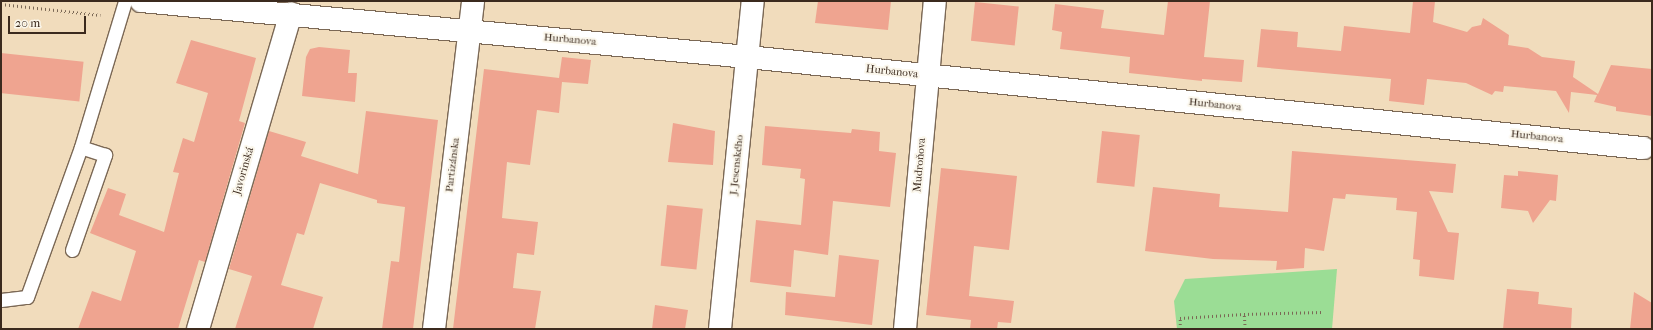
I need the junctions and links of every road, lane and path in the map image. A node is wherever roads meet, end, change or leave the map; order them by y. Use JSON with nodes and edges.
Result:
{"nodes":[{"id":1,"x":125,"y":1,"type":"edge"},
{"id":2,"x":141,"y":1,"type":"edge"},
{"id":3,"x":473,"y":1,"type":"edge"},
{"id":4,"x":753,"y":1,"type":"edge"},
{"id":5,"x":935,"y":1,"type":"edge"},
{"id":6,"x":1,"y":4,"type":"edge"},
{"id":7,"x":224,"y":4,"type":"edge"},
{"id":8,"x":291,"y":13,"type":"junction"},
{"id":9,"x":121,"y":16,"type":"junction"},
{"id":10,"x":469,"y":31,"type":"junction"},
{"id":11,"x":748,"y":56,"type":"junction"},
{"id":12,"x":928,"y":75,"type":"junction"},
{"id":13,"x":81,"y":147,"type":"junction"},
{"id":14,"x":1643,"y":148,"type":"dead end"},
{"id":15,"x":72,"y":250,"type":"dead end"},
{"id":16,"x":1,"y":300,"type":"edge"},
{"id":17,"x":1324,"y":312,"type":"dead end"},
{"id":18,"x":1244,"y":314,"type":"junction"},
{"id":19,"x":198,"y":329,"type":"edge"},
{"id":20,"x":434,"y":329,"type":"edge"},
{"id":21,"x":720,"y":329,"type":"edge"},
{"id":22,"x":905,"y":329,"type":"edge"},
{"id":23,"x":1180,"y":329,"type":"edge"},
{"id":24,"x":1245,"y":329,"type":"edge"}],
"edges":[{"from":1,"to":9,"type":"lane"},
{"from":2,"to":7,"type":"street","name":"Hurbanova"},
{"from":3,"to":10,"type":"street","name":"Partizánska"},
{"from":4,"to":11,"type":"street","name":"J. Jesenského"},
{"from":5,"to":12,"type":"street","name":"Mudroňova"},
{"from":6,"to":9,"type":"path"},
{"from":7,"to":8,"type":"street","name":"Hurbanova"},
{"from":8,"to":10,"type":"street","name":"Hurbanova"},
{"from":8,"to":19,"type":"street","name":"Javorinská"},
{"from":9,"to":13,"type":"lane"},
{"from":10,"to":11,"type":"street","name":"Hurbanova"},
{"from":10,"to":20,"type":"street","name":"Partizánska"},
{"from":11,"to":12,"type":"street","name":"Hurbanova"},
{"from":11,"to":21,"type":"street","name":"J. Jesenského"},
{"from":12,"to":14,"type":"street","name":"Hurbanova"},
{"from":12,"to":22,"type":"street","name":"Mudroňova"},
{"from":13,"to":15,"type":"lane"},
{"from":13,"to":16,"type":"lane"},
{"from":17,"to":18,"type":"path"},
{"from":18,"to":23,"type":"path"},
{"from":18,"to":24,"type":"path"}]}
